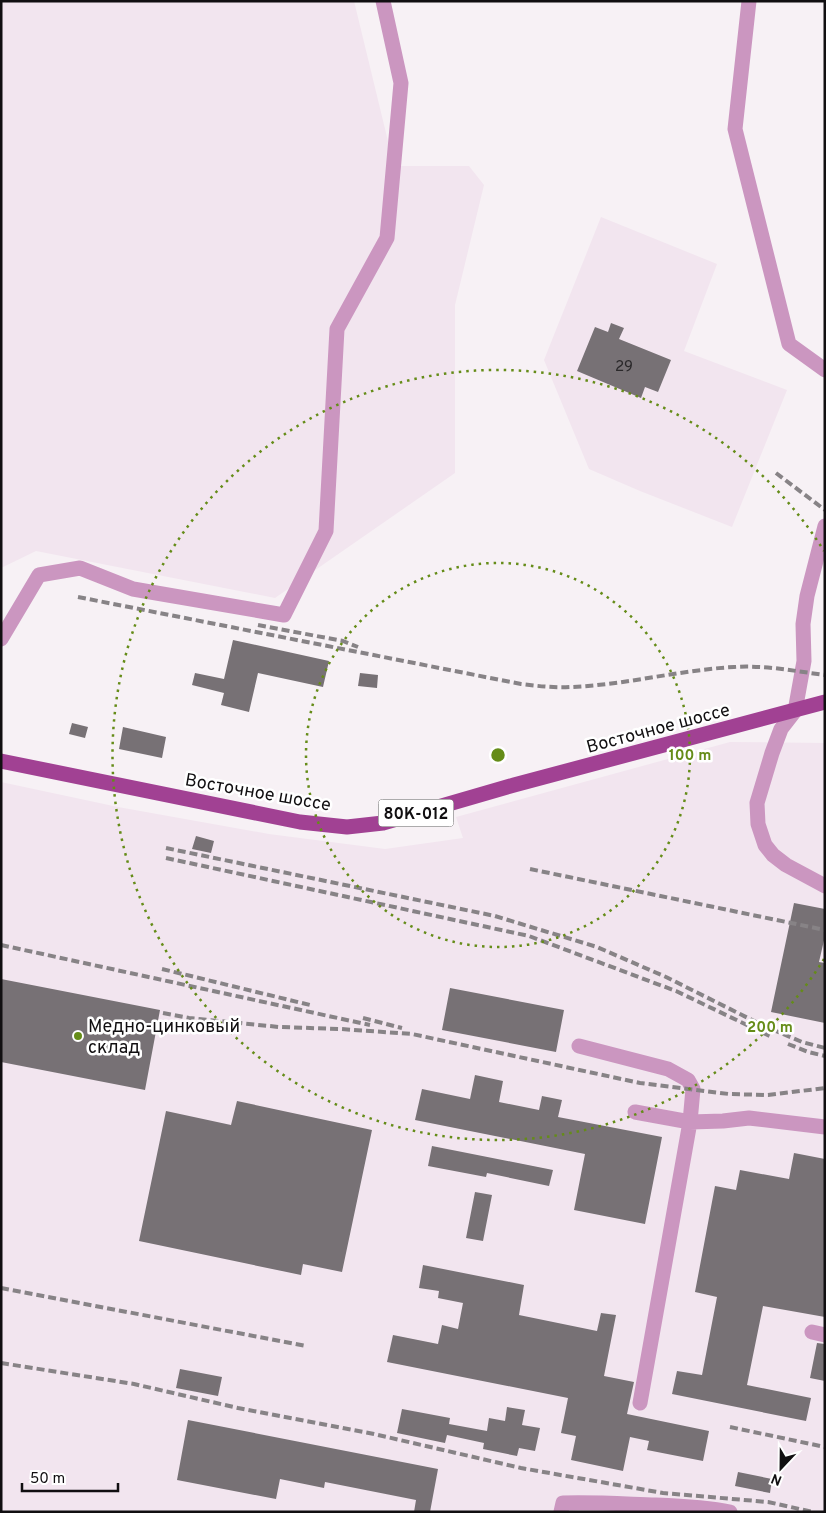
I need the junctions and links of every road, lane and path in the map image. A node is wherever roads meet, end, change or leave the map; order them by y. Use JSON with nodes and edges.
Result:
{"nodes":[{"id":1,"x":383,"y":1,"type":"edge"},
{"id":2,"x":749,"y":1,"type":"edge"},
{"id":3,"x":825,"y":370,"type":"edge"},
{"id":4,"x":825,"y":526,"type":"edge"},
{"id":5,"x":1,"y":639,"type":"edge"},
{"id":6,"x":825,"y":702,"type":"edge"},
{"id":7,"x":795,"y":711,"type":"junction"},
{"id":8,"x":1,"y":761,"type":"edge"},
{"id":9,"x":825,"y":886,"type":"edge"},
{"id":10,"x":579,"y":1046,"type":"dead end"},
{"id":11,"x":635,"y":1112,"type":"dead end"},
{"id":12,"x":690,"y":1122,"type":"junction"},
{"id":13,"x":825,"y":1127,"type":"edge"},
{"id":14,"x":640,"y":1403,"type":"dead end"},
{"id":15,"x":561,"y":1512,"type":"edge"},
{"id":16,"x":730,"y":1512,"type":"edge"}],
"edges":[{"from":1,"to":5,"type":"lane"},
{"from":2,"to":3,"type":"lane"},
{"from":4,"to":7,"type":"lane"},
{"from":6,"to":7,"type":"main road","name":"Восточное шоссе","number":"80К-012"},
{"from":7,"to":8,"type":"main road","name":"Восточное шоссе","number":"80К-012"},
{"from":7,"to":9,"type":"lane"},
{"from":10,"to":12,"type":"lane"},
{"from":11,"to":12,"type":"lane"},
{"from":12,"to":13,"type":"lane"},
{"from":12,"to":14,"type":"lane"},
{"from":15,"to":16,"type":"lane"}]}
